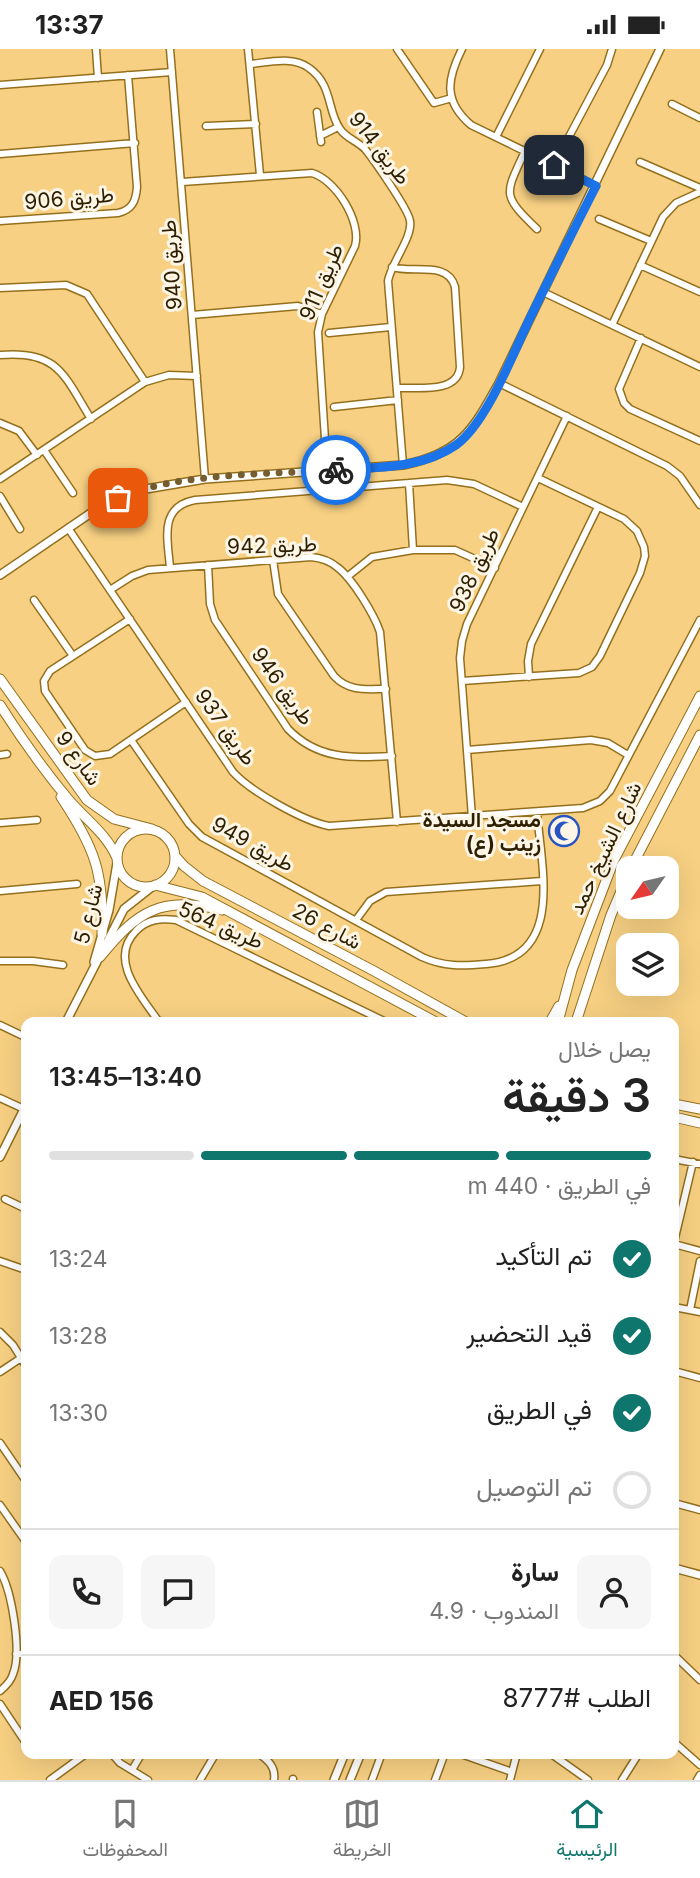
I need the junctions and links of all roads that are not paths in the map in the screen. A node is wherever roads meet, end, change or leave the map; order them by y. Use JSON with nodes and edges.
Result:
{"nodes":[{"id":1,"x":96,"y":49,"type":"edge"},
{"id":2,"x":170,"y":49,"type":"edge"},
{"id":3,"x":248,"y":49,"type":"edge"},
{"id":4,"x":397,"y":49,"type":"edge"},
{"id":5,"x":461,"y":49,"type":"edge"},
{"id":6,"x":540,"y":49,"type":"edge"},
{"id":7,"x":611,"y":49,"type":"edge"},
{"id":8,"x":660,"y":49,"type":"edge"},
{"id":9,"x":251,"y":64,"type":"junction"},
{"id":10,"x":172,"y":72,"type":"junction"},
{"id":11,"x":128,"y":75,"type":"junction"},
{"id":12,"x":98,"y":78,"type":"junction"},
{"id":13,"x":0,"y":85,"type":"edge"},
{"id":14,"x":452,"y":98,"type":"junction"},
{"id":15,"x":434,"y":103,"type":"junction"},
{"id":16,"x":672,"y":104,"type":"dead end"},
{"id":17,"x":317,"y":111,"type":"dead end"},
{"id":18,"x":439,"y":112,"type":"dead end"},
{"id":19,"x":700,"y":118,"type":"edge"},
{"id":20,"x":256,"y":124,"type":"junction"},
{"id":21,"x":206,"y":126,"type":"dead end"},
{"id":22,"x":338,"y":127,"type":"junction"},
{"id":23,"x":496,"y":137,"type":"junction"},
{"id":24,"x":135,"y":143,"type":"junction"},
{"id":25,"x":525,"y":151,"type":"junction"},
{"id":26,"x":0,"y":154,"type":"edge"},
{"id":27,"x":640,"y":162,"type":"dead end"},
{"id":28,"x":554,"y":165,"type":"junction"},
{"id":29,"x":260,"y":175,"type":"junction"},
{"id":30,"x":182,"y":182,"type":"junction"},
{"id":31,"x":596,"y":186,"type":"junction"},
{"id":32,"x":700,"y":190,"type":"edge"},
{"id":33,"x":599,"y":219,"type":"dead end"},
{"id":34,"x":0,"y":221,"type":"edge"},
{"id":35,"x":537,"y":229,"type":"dead end"},
{"id":36,"x":651,"y":241,"type":"junction"},
{"id":37,"x":640,"y":265,"type":"junction"},
{"id":38,"x":392,"y":267,"type":"junction"},
{"id":39,"x":0,"y":288,"type":"edge"},
{"id":40,"x":543,"y":292,"type":"junction"},
{"id":41,"x":700,"y":292,"type":"edge"},
{"id":42,"x":322,"y":314,"type":"junction"},
{"id":43,"x":192,"y":315,"type":"junction"},
{"id":44,"x":612,"y":325,"type":"junction"},
{"id":45,"x":391,"y":327,"type":"junction"},
{"id":46,"x":329,"y":334,"type":"dead end"},
{"id":47,"x":640,"y":338,"type":"junction"},
{"id":48,"x":0,"y":355,"type":"edge"},
{"id":49,"x":700,"y":367,"type":"edge"},
{"id":50,"x":197,"y":376,"type":"junction"},
{"id":51,"x":145,"y":382,"type":"junction"},
{"id":52,"x":499,"y":383,"type":"junction"},
{"id":53,"x":397,"y":389,"type":"junction"},
{"id":54,"x":398,"y":400,"type":"junction"},
{"id":55,"x":334,"y":407,"type":"dead end"},
{"id":56,"x":568,"y":416,"type":"junction"},
{"id":57,"x":91,"y":419,"type":"junction"},
{"id":58,"x":0,"y":423,"type":"edge"},
{"id":59,"x":700,"y":442,"type":"edge"},
{"id":60,"x":40,"y":452,"type":"junction"},
{"id":61,"x":403,"y":465,"type":"junction"},
{"id":62,"x":327,"y":470,"type":"junction"},
{"id":63,"x":538,"y":478,"type":"junction"},
{"id":64,"x":0,"y":479,"type":"edge"},
{"id":65,"x":205,"y":479,"type":"junction"},
{"id":66,"x":409,"y":483,"type":"junction"},
{"id":67,"x":73,"y":493,"type":"dead end"},
{"id":68,"x":0,"y":496,"type":"edge"},
{"id":69,"x":700,"y":505,"type":"edge"},
{"id":70,"x":523,"y":507,"type":"junction"},
{"id":71,"x":598,"y":507,"type":"junction"},
{"id":72,"x":68,"y":528,"type":"junction"},
{"id":73,"x":20,"y":529,"type":"dead end"},
{"id":74,"x":413,"y":550,"type":"junction"},
{"id":75,"x":273,"y":560,"type":"junction"},
{"id":76,"x":208,"y":565,"type":"junction"},
{"id":77,"x":170,"y":568,"type":"junction"},
{"id":78,"x":495,"y":568,"type":"junction"},
{"id":79,"x":1,"y":573,"type":"edge"},
{"id":80,"x":347,"y":577,"type":"junction"},
{"id":81,"x":110,"y":590,"type":"junction"},
{"id":82,"x":34,"y":600,"type":"dead end"},
{"id":83,"x":130,"y":619,"type":"junction"},
{"id":84,"x":700,"y":620,"type":"edge"},
{"id":85,"x":73,"y":656,"type":"junction"},
{"id":86,"x":529,"y":677,"type":"junction"},
{"id":87,"x":0,"y":679,"type":"edge"},
{"id":88,"x":462,"y":681,"type":"junction"},
{"id":89,"x":386,"y":689,"type":"junction"},
{"id":90,"x":700,"y":696,"type":"edge"},
{"id":91,"x":186,"y":702,"type":"junction"},
{"id":92,"x":0,"y":705,"type":"edge"},
{"id":93,"x":700,"y":735,"type":"edge"},
{"id":94,"x":131,"y":740,"type":"junction"},
{"id":95,"x":467,"y":750,"type":"junction"},
{"id":96,"x":628,"y":755,"type":"junction"},
{"id":97,"x":392,"y":756,"type":"junction"},
{"id":98,"x":42,"y":766,"type":"junction"},
{"id":99,"x":537,"y":812,"type":"junction"},
{"id":100,"x":472,"y":817,"type":"junction"},
{"id":101,"x":37,"y":820,"type":"dead end"},
{"id":102,"x":0,"y":823,"type":"edge"},
{"id":103,"x":397,"y":823,"type":"junction"},
{"id":104,"x":152,"y":829,"type":"junction"},
{"id":105,"x":175,"y":856,"type":"junction"},
{"id":106,"x":637,"y":856,"type":"edge"},
{"id":107,"x":117,"y":861,"type":"junction"},
{"id":108,"x":542,"y":881,"type":"junction"},
{"id":109,"x":77,"y":884,"type":"dead end"},
{"id":110,"x":154,"y":886,"type":"junction"},
{"id":111,"x":0,"y":891,"type":"edge"},
{"id":112,"x":616,"y":903,"type":"edge"},
{"id":113,"x":236,"y":914,"type":"junction"},
{"id":114,"x":356,"y":920,"type":"junction"},
{"id":115,"x":103,"y":935,"type":"junction"},
{"id":116,"x":100,"y":957,"type":"junction"},
{"id":117,"x":0,"y":961,"type":"edge"},
{"id":118,"x":63,"y":965,"type":"dead end"},
{"id":119,"x":90,"y":973,"type":"junction"},
{"id":120,"x":565,"y":995,"type":"junction"},
{"id":121,"x":68,"y":1017,"type":"edge"},
{"id":122,"x":156,"y":1017,"type":"edge"},
{"id":123,"x":376,"y":1017,"type":"edge"},
{"id":124,"x":427,"y":1017,"type":"edge"},
{"id":125,"x":457,"y":1017,"type":"edge"},
{"id":126,"x":553,"y":1017,"type":"edge"},
{"id":127,"x":559,"y":1017,"type":"edge"},
{"id":128,"x":579,"y":1017,"type":"edge"},
{"id":129,"x":0,"y":1025,"type":"edge"},
{"id":130,"x":21,"y":1035,"type":"edge"},
{"id":131,"x":0,"y":1098,"type":"edge"},
{"id":132,"x":679,"y":1105,"type":"edge"},
{"id":133,"x":21,"y":1106,"type":"edge"},
{"id":134,"x":700,"y":1109,"type":"edge"},
{"id":135,"x":21,"y":1115,"type":"edge"},
{"id":136,"x":679,"y":1118,"type":"edge"},
{"id":137,"x":700,"y":1123,"type":"edge"},
{"id":138,"x":0,"y":1157,"type":"edge"},
{"id":139,"x":679,"y":1160,"type":"edge"},
{"id":140,"x":697,"y":1163,"type":"edge"},
{"id":141,"x":5,"y":1199,"type":"dead end"},
{"id":142,"x":21,"y":1207,"type":"edge"},
{"id":143,"x":679,"y":1226,"type":"edge"},
{"id":144,"x":679,"y":1245,"type":"edge"},
{"id":145,"x":700,"y":1251,"type":"edge"},
{"id":146,"x":0,"y":1261,"type":"edge"},
{"id":147,"x":700,"y":1261,"type":"edge"},
{"id":148,"x":21,"y":1268,"type":"edge"},
{"id":149,"x":679,"y":1308,"type":"edge"},
{"id":150,"x":690,"y":1310,"type":"junction"},
{"id":151,"x":700,"y":1312,"type":"edge"},
{"id":152,"x":0,"y":1332,"type":"edge"},
{"id":153,"x":21,"y":1358,"type":"joint"},
{"id":154,"x":0,"y":1372,"type":"edge"},
{"id":155,"x":679,"y":1372,"type":"edge"},
{"id":156,"x":700,"y":1378,"type":"edge"},
{"id":157,"x":0,"y":1443,"type":"edge"},
{"id":158,"x":21,"y":1474,"type":"edge"},
{"id":159,"x":679,"y":1504,"type":"edge"},
{"id":160,"x":0,"y":1505,"type":"edge"},
{"id":161,"x":700,"y":1510,"type":"edge"},
{"id":162,"x":21,"y":1535,"type":"edge"},
{"id":163,"x":679,"y":1569,"type":"edge"},
{"id":164,"x":0,"y":1571,"type":"edge"},
{"id":165,"x":700,"y":1574,"type":"edge"},
{"id":166,"x":16,"y":1654,"type":"junction"},
{"id":167,"x":21,"y":1654,"type":"edge"},
{"id":168,"x":679,"y":1660,"type":"edge"},
{"id":169,"x":700,"y":1680,"type":"edge"},
{"id":170,"x":0,"y":1691,"type":"edge"},
{"id":171,"x":0,"y":1704,"type":"edge"},
{"id":172,"x":21,"y":1736,"type":"edge"},
{"id":173,"x":679,"y":1746,"type":"edge"},
{"id":174,"x":79,"y":1759,"type":"edge"},
{"id":175,"x":118,"y":1759,"type":"edge"},
{"id":176,"x":138,"y":1759,"type":"edge"},
{"id":177,"x":212,"y":1759,"type":"edge"},
{"id":178,"x":266,"y":1759,"type":"edge"},
{"id":179,"x":343,"y":1759,"type":"edge"},
{"id":180,"x":359,"y":1759,"type":"edge"},
{"id":181,"x":380,"y":1759,"type":"edge"},
{"id":182,"x":443,"y":1759,"type":"edge"},
{"id":183,"x":482,"y":1759,"type":"edge"},
{"id":184,"x":515,"y":1759,"type":"edge"},
{"id":185,"x":558,"y":1759,"type":"edge"},
{"id":186,"x":635,"y":1759,"type":"edge"},
{"id":187,"x":561,"y":1761,"type":"joint"},
{"id":188,"x":700,"y":1765,"type":"edge"},
{"id":189,"x":132,"y":1770,"type":"junction"},
{"id":190,"x":512,"y":1772,"type":"junction"},
{"id":191,"x":700,"y":1775,"type":"edge"},
{"id":192,"x":50,"y":1780,"type":"edge"},
{"id":193,"x":148,"y":1780,"type":"edge"},
{"id":194,"x":200,"y":1780,"type":"edge"},
{"id":195,"x":274,"y":1780,"type":"edge"},
{"id":196,"x":334,"y":1780,"type":"edge"},
{"id":197,"x":350,"y":1780,"type":"edge"},
{"id":198,"x":372,"y":1780,"type":"edge"},
{"id":199,"x":435,"y":1780,"type":"edge"},
{"id":200,"x":510,"y":1780,"type":"edge"},
{"id":201,"x":588,"y":1780,"type":"edge"},
{"id":202,"x":622,"y":1780,"type":"edge"},
{"id":203,"x":697,"y":1780,"type":"edge"}],
"edges":[{"from":1,"to":12,"type":"street"},
{"from":2,"to":10,"type":"street","name":"طريق 940"},
{"from":3,"to":9,"type":"street"},
{"from":4,"to":15,"type":"street"},
{"from":5,"to":14,"type":"street"},
{"from":6,"to":23,"type":"street"},
{"from":7,"to":28,"type":"street"},
{"from":8,"to":31,"type":"street"},
{"from":9,"to":20,"type":"street"},
{"from":9,"to":22,"type":"street","name":"طريق 914"},
{"from":10,"to":11,"type":"street"},
{"from":10,"to":30,"type":"street","name":"طريق 940"},
{"from":11,"to":12,"type":"street"},
{"from":11,"to":24,"type":"street","name":"طريق 906"},
{"from":12,"to":13,"type":"street"},
{"from":14,"to":15,"type":"street"},
{"from":14,"to":23,"type":"street"},
{"from":15,"to":18,"type":"street"},
{"from":16,"to":19,"type":"street"},
{"from":17,"to":22,"type":"street"},
{"from":20,"to":21,"type":"street"},
{"from":20,"to":29,"type":"street"},
{"from":22,"to":38,"type":"street","name":"طريق 914"},
{"from":23,"to":25,"type":"street"},
{"from":24,"to":26,"type":"street"},
{"from":24,"to":34,"type":"street","name":"طريق 906"},
{"from":25,"to":28,"type":"street"},
{"from":25,"to":35,"type":"street"},
{"from":27,"to":32,"type":"street"},
{"from":28,"to":31,"type":"street"},
{"from":29,"to":30,"type":"street","name":"طريق 911"},
{"from":29,"to":42,"type":"street","name":"طريق 911"},
{"from":30,"to":43,"type":"street","name":"طريق 940"},
{"from":31,"to":40,"type":"street"},
{"from":32,"to":36,"type":"street"},
{"from":33,"to":36,"type":"street"},
{"from":36,"to":37,"type":"street"},
{"from":37,"to":41,"type":"street"},
{"from":37,"to":44,"type":"street"},
{"from":38,"to":45,"type":"street","name":"طريق 914"},
{"from":38,"to":53,"type":"street"},
{"from":39,"to":51,"type":"street"},
{"from":40,"to":44,"type":"street"},
{"from":40,"to":52,"type":"street"},
{"from":42,"to":43,"type":"street"},
{"from":42,"to":62,"type":"street","name":"طريق 911"},
{"from":43,"to":50,"type":"street","name":"طريق 940"},
{"from":44,"to":47,"type":"street"},
{"from":45,"to":46,"type":"street"},
{"from":45,"to":53,"type":"street","name":"طريق 914"},
{"from":47,"to":49,"type":"street"},
{"from":47,"to":59,"type":"street"},
{"from":48,"to":57,"type":"street"},
{"from":50,"to":51,"type":"street"},
{"from":50,"to":65,"type":"street","name":"طريق 940"},
{"from":51,"to":57,"type":"street"},
{"from":52,"to":56,"type":"street"},
{"from":52,"to":61,"type":"street"},
{"from":53,"to":54,"type":"street","name":"طريق 914"},
{"from":54,"to":55,"type":"street"},
{"from":54,"to":61,"type":"street","name":"طريق 914"},
{"from":56,"to":63,"type":"street","name":"طريق 938"},
{"from":56,"to":69,"type":"street"},
{"from":57,"to":60,"type":"street"},
{"from":58,"to":60,"type":"street"},
{"from":60,"to":64,"type":"street"},
{"from":60,"to":67,"type":"street"},
{"from":61,"to":62,"type":"street"},
{"from":62,"to":65,"type":"street"},
{"from":63,"to":70,"type":"street","name":"طريق 938"},
{"from":63,"to":71,"type":"street"},
{"from":65,"to":72,"type":"street"},
{"from":66,"to":70,"type":"street"},
{"from":66,"to":74,"type":"street"},
{"from":66,"to":77,"type":"street"},
{"from":68,"to":73,"type":"street"},
{"from":70,"to":78,"type":"street","name":"طريق 938"},
{"from":71,"to":86,"type":"street"},
{"from":71,"to":86,"type":"street"},
{"from":72,"to":79,"type":"street"},
{"from":72,"to":81,"type":"street","name":"طريق 937"},
{"from":74,"to":78,"type":"street"},
{"from":74,"to":80,"type":"street"},
{"from":75,"to":76,"type":"street","name":"طريق 942"},
{"from":75,"to":80,"type":"street","name":"طريق 942"},
{"from":75,"to":89,"type":"street"},
{"from":76,"to":77,"type":"street","name":"طريق 942"},
{"from":76,"to":97,"type":"street","name":"طريق 946"},
{"from":77,"to":81,"type":"street","name":"طريق 942"},
{"from":78,"to":88,"type":"street","name":"طريق 938"},
{"from":80,"to":89,"type":"street","name":"طريق 942"},
{"from":81,"to":83,"type":"street","name":"طريق 937"},
{"from":82,"to":85,"type":"street"},
{"from":83,"to":85,"type":"street"},
{"from":83,"to":91,"type":"street","name":"طريق 937"},
{"from":84,"to":96,"type":"street","name":"طريق 937"},
{"from":85,"to":94,"type":"street"},
{"from":86,"to":88,"type":"street"},
{"from":87,"to":104,"type":"main road","name":"شارع 9"},
{"from":88,"to":95,"type":"street","name":"طريق 938"},
{"from":89,"to":97,"type":"street","name":"طريق 942"},
{"from":90,"to":120,"type":"main road","name":"شارع الشيخ حمد"},
{"from":91,"to":94,"type":"street"},
{"from":91,"to":103,"type":"street","name":"طريق 937"},
{"from":92,"to":98,"type":"main road","name":"شارع 9"},
{"from":93,"to":106,"type":"main road","name":"شارع الشيخ حمد"},
{"from":94,"to":114,"type":"street","name":"طريق 949"},
{"from":95,"to":96,"type":"street"},
{"from":95,"to":100,"type":"street","name":"طريق 938"},
{"from":96,"to":99,"type":"street","name":"طريق 937"},
{"from":97,"to":103,"type":"street","name":"طريق 942"},
{"from":98,"to":107,"type":"main road","name":"شارع 9"},
{"from":98,"to":115,"type":"main road"},
{"from":99,"to":100,"type":"street","name":"طريق 937"},
{"from":99,"to":108,"type":"street","name":"طريق 949"},
{"from":100,"to":103,"type":"street","name":"طريق 937"},
{"from":101,"to":102,"type":"street"},
{"from":104,"to":105,"type":"main road"},
{"from":104,"to":107,"type":"main road"},
{"from":105,"to":110,"type":"main road"},
{"from":105,"to":125,"type":"main road","name":"شارع 26"},
{"from":107,"to":110,"type":"main road"},
{"from":107,"to":115,"type":"street","name":"شارع 5"},
{"from":108,"to":114,"type":"street"},
{"from":108,"to":114,"type":"street","name":"طريق 949"},
{"from":109,"to":111,"type":"street"},
{"from":110,"to":113,"type":"main road","name":"شارع 26"},
{"from":110,"to":116,"type":"street","name":"شارع 5"},
{"from":112,"to":128,"type":"main road","name":"شارع الشيخ حمد"},
{"from":113,"to":116,"type":"main road"},
{"from":113,"to":124,"type":"main road","name":"شارع 26"},
{"from":115,"to":119,"type":"street","name":"شارع 5"},
{"from":116,"to":119,"type":"street","name":"شارع 5"},
{"from":117,"to":118,"type":"street"},
{"from":119,"to":121,"type":"street","name":"شارع 5"},
{"from":120,"to":126,"type":"main road"},
{"from":120,"to":127,"type":"main road","name":"شارع الشيخ حمد"},
{"from":122,"to":123,"type":"street","name":"طريق 564"},
{"from":129,"to":130,"type":"street"},
{"from":131,"to":133,"type":"street"},
{"from":132,"to":134,"type":"main road"},
{"from":135,"to":138,"type":"street"},
{"from":136,"to":137,"type":"main road"},
{"from":139,"to":140,"type":"street"},
{"from":140,"to":143,"type":"street"},
{"from":141,"to":142,"type":"street"},
{"from":144,"to":145,"type":"street"},
{"from":146,"to":148,"type":"street"},
{"from":147,"to":150,"type":"street"},
{"from":149,"to":150,"type":"street"},
{"from":150,"to":151,"type":"street"},
{"from":152,"to":153,"type":"street"},
{"from":153,"to":154,"type":"street"},
{"from":155,"to":156,"type":"street"},
{"from":157,"to":158,"type":"street"},
{"from":159,"to":161,"type":"street"},
{"from":160,"to":162,"type":"street"},
{"from":163,"to":165,"type":"street"},
{"from":164,"to":166,"type":"street"},
{"from":166,"to":167,"type":"street"},
{"from":166,"to":170,"type":"street"},
{"from":168,"to":169,"type":"street"},
{"from":171,"to":172,"type":"street"},
{"from":173,"to":188,"type":"street"},
{"from":174,"to":192,"type":"street"},
{"from":175,"to":189,"type":"street"},
{"from":176,"to":189,"type":"street"},
{"from":177,"to":194,"type":"street"},
{"from":178,"to":195,"type":"street"},
{"from":179,"to":196,"type":"street"},
{"from":180,"to":197,"type":"street"},
{"from":181,"to":198,"type":"street"},
{"from":182,"to":199,"type":"street"},
{"from":183,"to":190,"type":"street"},
{"from":184,"to":190,"type":"street"},
{"from":185,"to":187,"type":"street"},
{"from":186,"to":202,"type":"street"},
{"from":187,"to":201,"type":"street"},
{"from":189,"to":193,"type":"street"},
{"from":190,"to":200,"type":"street"},
{"from":191,"to":203,"type":"street"}]}
